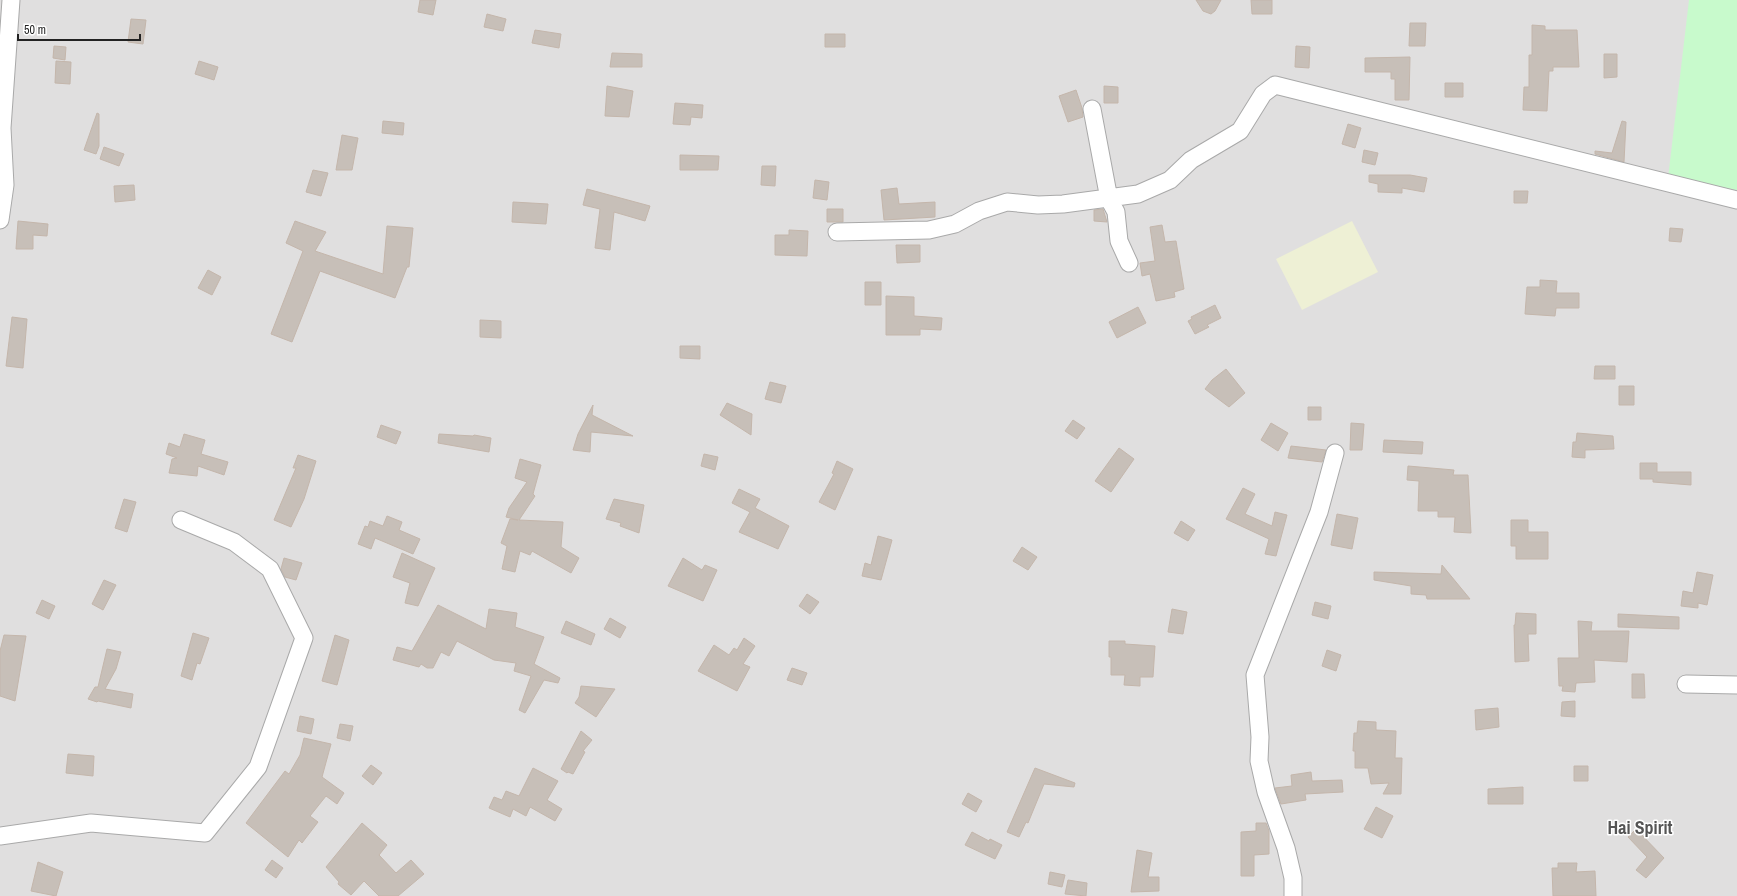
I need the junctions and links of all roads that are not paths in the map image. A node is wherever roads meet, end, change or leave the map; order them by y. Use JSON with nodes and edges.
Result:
{"nodes":[{"id":1,"x":11,"y":0,"type":"edge"},
{"id":2,"x":1092,"y":109,"type":"dead end"},
{"id":3,"x":1109,"y":199,"type":"junction"},
{"id":4,"x":1737,"y":200,"type":"edge"},
{"id":5,"x":0,"y":220,"type":"edge"},
{"id":6,"x":837,"y":232,"type":"dead end"},
{"id":7,"x":1129,"y":263,"type":"dead end"},
{"id":8,"x":1335,"y":453,"type":"dead end"},
{"id":9,"x":181,"y":520,"type":"dead end"},
{"id":10,"x":1686,"y":684,"type":"dead end"},
{"id":11,"x":1737,"y":685,"type":"edge"},
{"id":12,"x":0,"y":836,"type":"edge"},
{"id":13,"x":1293,"y":896,"type":"edge"}],
"edges":[{"from":1,"to":5,"type":"street"},
{"from":2,"to":3,"type":"street"},
{"from":3,"to":4,"type":"street"},
{"from":3,"to":6,"type":"street"},
{"from":3,"to":7,"type":"street"},
{"from":8,"to":13,"type":"street"},
{"from":9,"to":12,"type":"street"},
{"from":10,"to":11,"type":"street"}]}
